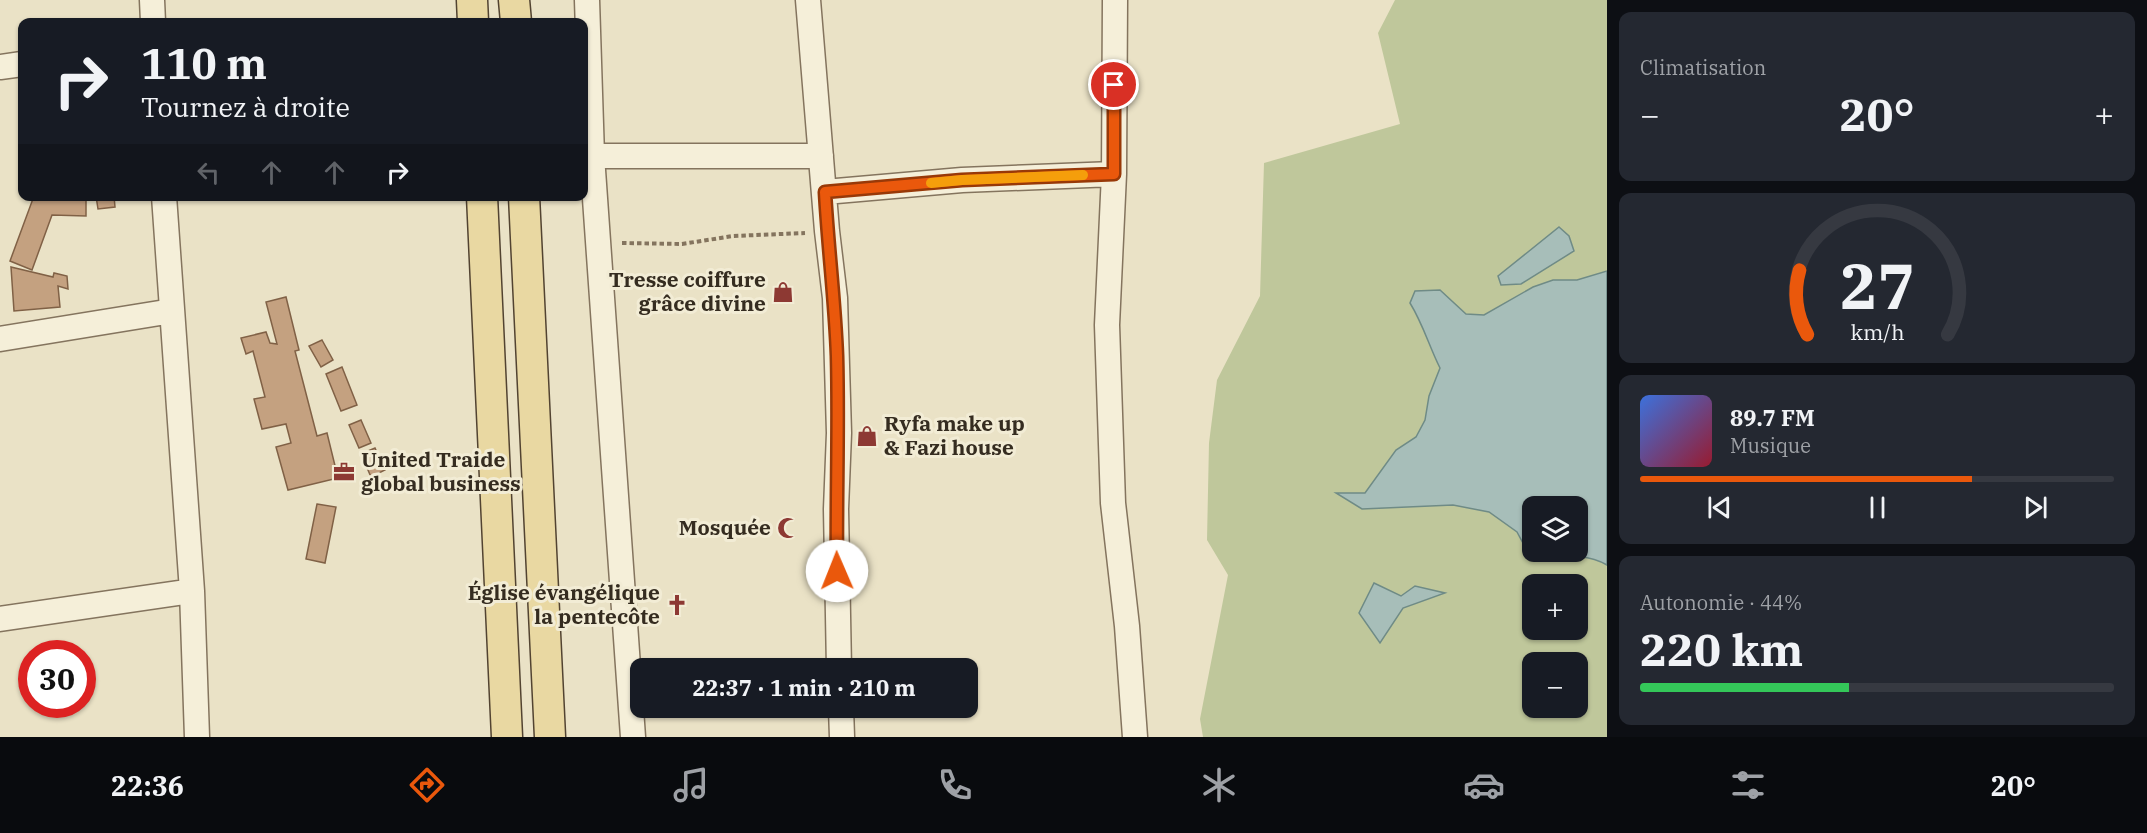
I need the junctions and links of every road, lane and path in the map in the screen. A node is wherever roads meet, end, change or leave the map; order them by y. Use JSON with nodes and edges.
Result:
{"nodes":[{"id":1,"x":153,"y":0,"type":"edge"},
{"id":2,"x":472,"y":0,"type":"edge"},
{"id":3,"x":514,"y":0,"type":"edge"},
{"id":4,"x":587,"y":0,"type":"edge"},
{"id":5,"x":808,"y":0,"type":"edge"},
{"id":6,"x":1115,"y":0,"type":"edge"},
{"id":7,"x":153,"y":18,"type":"edge"},
{"id":8,"x":473,"y":18,"type":"edge"},
{"id":9,"x":516,"y":18,"type":"edge"},
{"id":10,"x":588,"y":18,"type":"edge"},
{"id":11,"x":588,"y":31,"type":"edge"},
{"id":12,"x":18,"y":65,"type":"edge"},
{"id":13,"x":0,"y":67,"type":"edge"},
{"id":14,"x":592,"y":156,"type":"junction"},
{"id":15,"x":821,"y":156,"type":"junction"},
{"id":16,"x":1114,"y":174,"type":"junction"},
{"id":17,"x":825,"y":192,"type":"junction"},
{"id":18,"x":164,"y":201,"type":"edge"},
{"id":19,"x":482,"y":201,"type":"edge"},
{"id":20,"x":524,"y":201,"type":"edge"},
{"id":21,"x":827,"y":231,"type":"junction"},
{"id":22,"x":598,"y":242,"type":"junction"},
{"id":23,"x":172,"y":311,"type":"junction"},
{"id":24,"x":0,"y":339,"type":"edge"},
{"id":25,"x":192,"y":591,"type":"junction"},
{"id":26,"x":0,"y":619,"type":"edge"},
{"id":27,"x":839,"y":658,"type":"edge"},
{"id":28,"x":841,"y":718,"type":"edge"},
{"id":29,"x":197,"y":737,"type":"edge"},
{"id":30,"x":507,"y":737,"type":"edge"},
{"id":31,"x":550,"y":737,"type":"edge"},
{"id":32,"x":633,"y":737,"type":"edge"},
{"id":33,"x":842,"y":737,"type":"edge"},
{"id":34,"x":1135,"y":737,"type":"edge"}],
"edges":[{"from":1,"to":7,"type":"street"},
{"from":2,"to":8,"type":"main road"},
{"from":3,"to":9,"type":"main road"},
{"from":4,"to":10,"type":"street"},
{"from":5,"to":15,"type":"street"},
{"from":6,"to":16,"type":"street"},
{"from":11,"to":14,"type":"street"},
{"from":12,"to":13,"type":"street"},
{"from":14,"to":15,"type":"street"},
{"from":14,"to":22,"type":"street"},
{"from":15,"to":17,"type":"street"},
{"from":16,"to":17,"type":"street"},
{"from":16,"to":34,"type":"street"},
{"from":17,"to":21,"type":"street"},
{"from":18,"to":23,"type":"street"},
{"from":19,"to":30,"type":"main road"},
{"from":20,"to":31,"type":"main road"},
{"from":21,"to":22,"type":"path"},
{"from":21,"to":27,"type":"street"},
{"from":22,"to":32,"type":"street"},
{"from":23,"to":24,"type":"street"},
{"from":23,"to":25,"type":"street"},
{"from":25,"to":26,"type":"street"},
{"from":25,"to":29,"type":"street"},
{"from":28,"to":33,"type":"street"}]}
